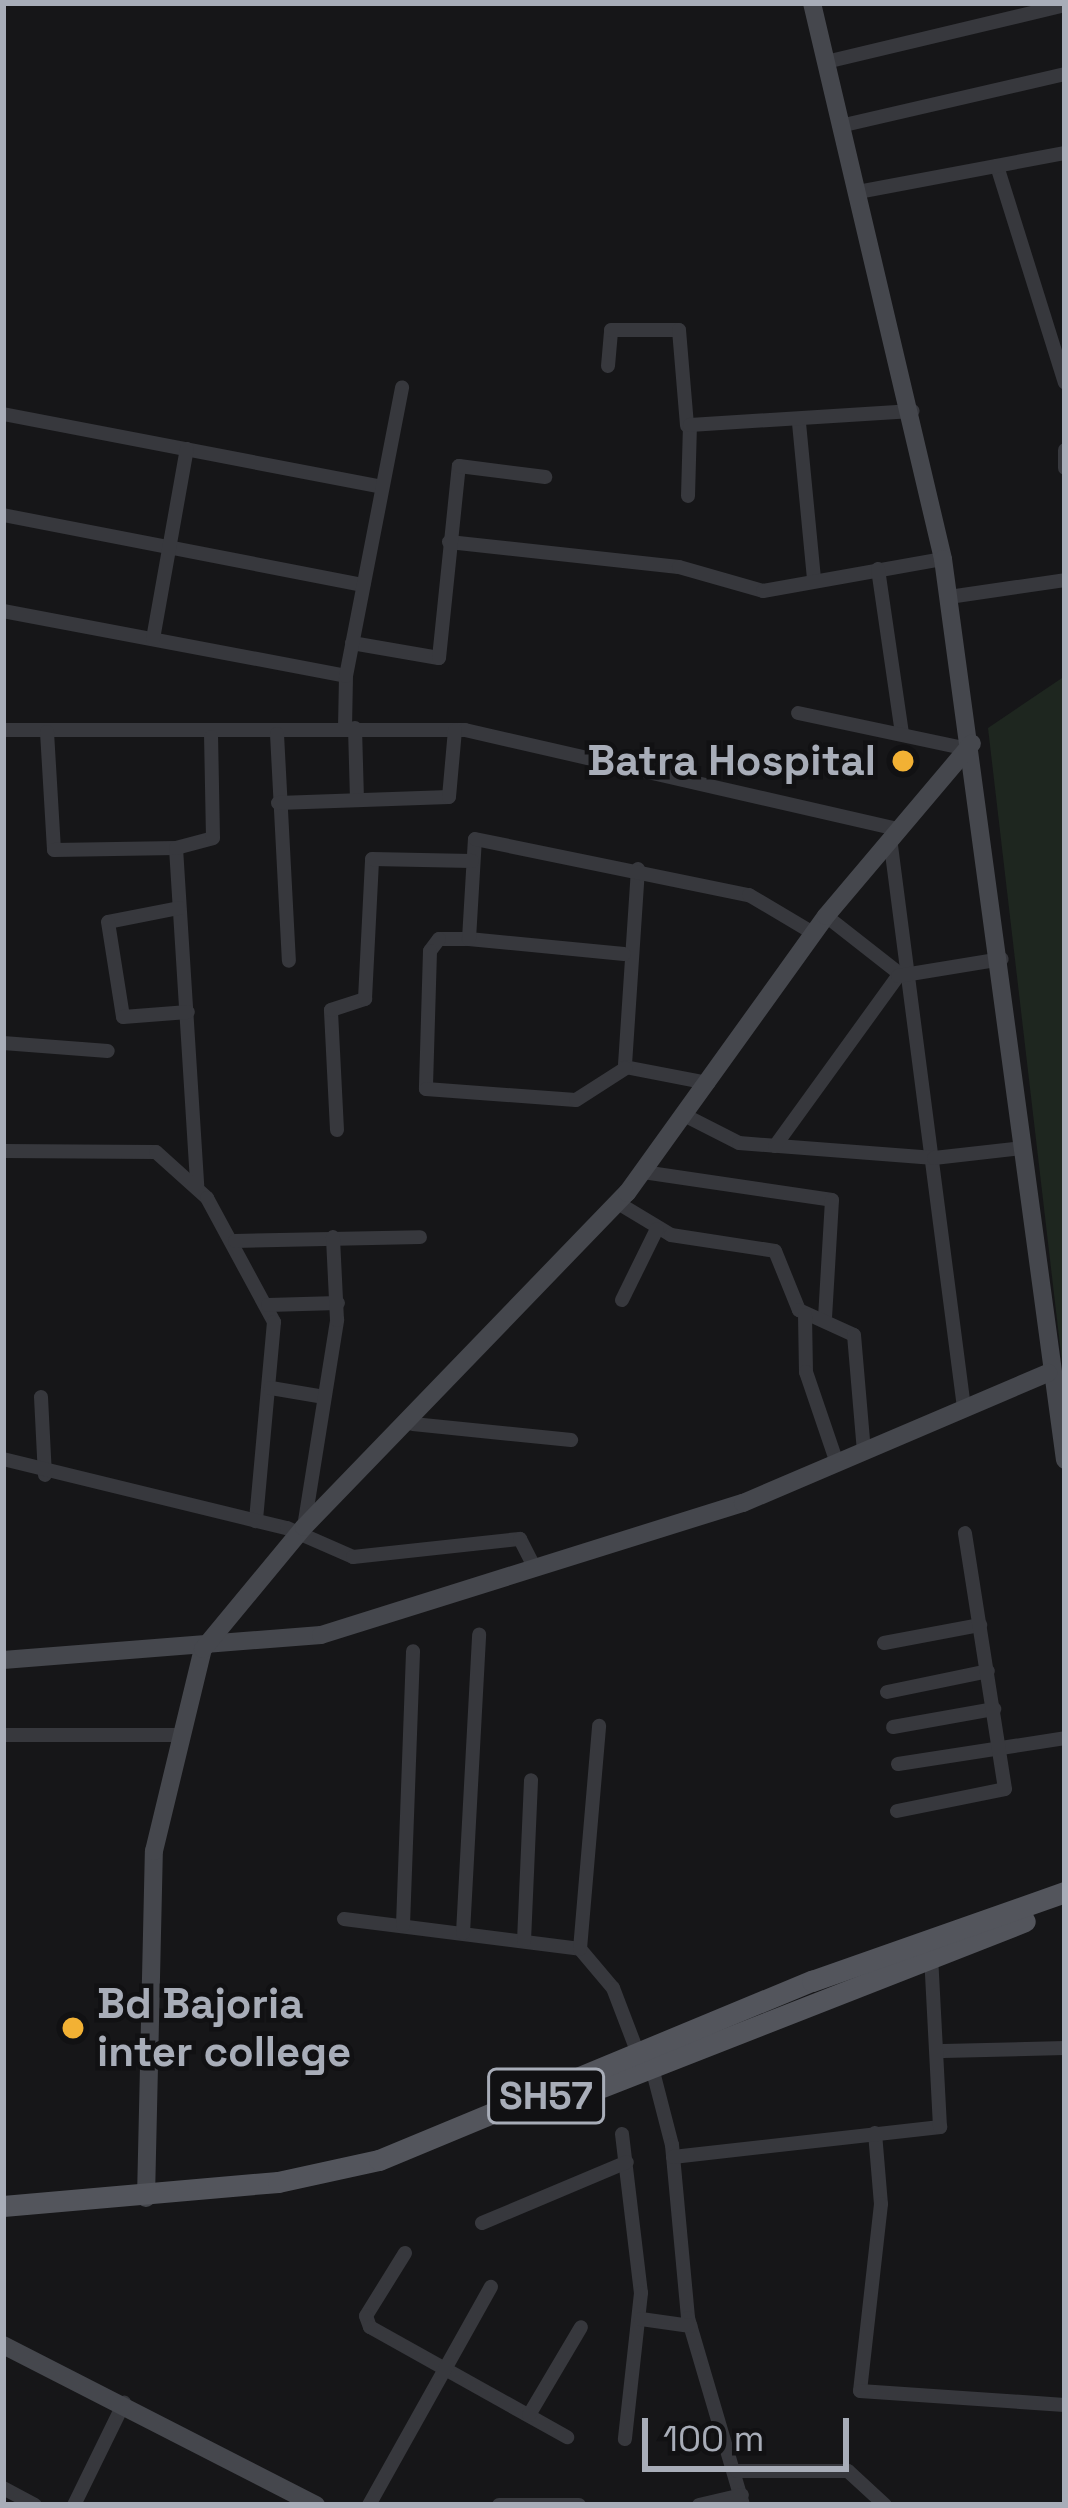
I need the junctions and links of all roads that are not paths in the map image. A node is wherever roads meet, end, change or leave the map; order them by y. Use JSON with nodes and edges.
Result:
{"nodes":[{"id":1,"x":812,"y":3,"type":"edge"},
{"id":2,"x":1065,"y":5,"type":"edge"},
{"id":3,"x":826,"y":62,"type":"junction"},
{"id":4,"x":1065,"y":74,"type":"edge"},
{"id":5,"x":840,"y":125,"type":"junction"},
{"id":6,"x":1065,"y":153,"type":"edge"},
{"id":7,"x":997,"y":166,"type":"junction"},
{"id":8,"x":858,"y":192,"type":"junction"},
{"id":9,"x":608,"y":366,"type":"dead end"},
{"id":10,"x":1065,"y":383,"type":"edge"},
{"id":11,"x":402,"y":387,"type":"dead end"},
{"id":12,"x":913,"y":411,"type":"junction"},
{"id":13,"x":3,"y":414,"type":"edge"},
{"id":14,"x":799,"y":423,"type":"junction"},
{"id":15,"x":687,"y":426,"type":"junction"},
{"id":16,"x":187,"y":449,"type":"junction"},
{"id":17,"x":1065,"y":450,"type":"edge"},
{"id":18,"x":1065,"y":468,"type":"edge"},
{"id":19,"x":545,"y":477,"type":"dead end"},
{"id":20,"x":382,"y":488,"type":"junction"},
{"id":21,"x":688,"y":496,"type":"dead end"},
{"id":22,"x":3,"y":515,"type":"edge"},
{"id":23,"x":448,"y":542,"type":"junction"},
{"id":24,"x":170,"y":546,"type":"junction"},
{"id":25,"x":943,"y":559,"type":"junction"},
{"id":26,"x":878,"y":569,"type":"junction"},
{"id":27,"x":814,"y":580,"type":"junction"},
{"id":28,"x":1065,"y":580,"type":"edge"},
{"id":29,"x":363,"y":585,"type":"junction"},
{"id":30,"x":949,"y":597,"type":"junction"},
{"id":31,"x":3,"y":611,"type":"edge"},
{"id":32,"x":153,"y":639,"type":"junction"},
{"id":33,"x":352,"y":643,"type":"junction"},
{"id":34,"x":346,"y":676,"type":"junction"},
{"id":35,"x":797,"y":713,"type":"dead end"},
{"id":36,"x":350,"y":728,"type":"junction"},
{"id":37,"x":3,"y":730,"type":"edge"},
{"id":38,"x":455,"y":730,"type":"junction"},
{"id":39,"x":47,"y":732,"type":"junction"},
{"id":40,"x":902,"y":733,"type":"junction"},
{"id":41,"x":277,"y":734,"type":"junction"},
{"id":42,"x":211,"y":737,"type":"junction"},
{"id":43,"x":969,"y":746,"type":"junction"},
{"id":44,"x":357,"y":799,"type":"junction"},
{"id":45,"x":278,"y":803,"type":"junction"},
{"id":46,"x":894,"y":833,"type":"junction"},
{"id":47,"x":176,"y":848,"type":"junction"},
{"id":48,"x":472,"y":861,"type":"junction"},
{"id":49,"x":638,"y":869,"type":"junction"},
{"id":50,"x":179,"y":908,"type":"junction"},
{"id":51,"x":826,"y":916,"type":"junction"},
{"id":52,"x":813,"y":933,"type":"junction"},
{"id":53,"x":469,"y":938,"type":"junction"},
{"id":54,"x":624,"y":954,"type":"junction"},
{"id":55,"x":1002,"y":959,"type":"junction"},
{"id":56,"x":289,"y":961,"type":"dead end"},
{"id":57,"x":905,"y":974,"type":"junction"},
{"id":58,"x":188,"y":1012,"type":"junction"},
{"id":59,"x":3,"y":1043,"type":"edge"},
{"id":60,"x":108,"y":1051,"type":"dead end"},
{"id":61,"x":626,"y":1068,"type":"junction"},
{"id":62,"x":708,"y":1083,"type":"junction"},
{"id":63,"x":686,"y":1116,"type":"junction"},
{"id":64,"x":337,"y":1130,"type":"dead end"},
{"id":65,"x":775,"y":1146,"type":"junction"},
{"id":66,"x":1023,"y":1148,"type":"junction"},
{"id":67,"x":3,"y":1151,"type":"edge"},
{"id":68,"x":934,"y":1158,"type":"junction"},
{"id":69,"x":644,"y":1172,"type":"junction"},
{"id":70,"x":197,"y":1185,"type":"junction"},
{"id":71,"x":618,"y":1203,"type":"junction"},
{"id":72,"x":657,"y":1229,"type":"junction"},
{"id":73,"x":333,"y":1237,"type":"junction"},
{"id":74,"x":420,"y":1237,"type":"dead end"},
{"id":75,"x":235,"y":1241,"type":"junction"},
{"id":76,"x":622,"y":1300,"type":"dead end"},
{"id":77,"x":338,"y":1303,"type":"junction"},
{"id":78,"x":268,"y":1305,"type":"junction"},
{"id":79,"x":805,"y":1315,"type":"junction"},
{"id":80,"x":825,"y":1317,"type":"junction"},
{"id":81,"x":1048,"y":1373,"type":"junction"},
{"id":82,"x":271,"y":1388,"type":"junction"},
{"id":83,"x":41,"y":1397,"type":"dead end"},
{"id":84,"x":324,"y":1397,"type":"junction"},
{"id":85,"x":964,"y":1408,"type":"junction"},
{"id":86,"x":413,"y":1424,"type":"junction"},
{"id":87,"x":572,"y":1440,"type":"dead end"},
{"id":88,"x":864,"y":1452,"type":"junction"},
{"id":89,"x":3,"y":1459,"type":"edge"},
{"id":90,"x":1065,"y":1460,"type":"edge"},
{"id":91,"x":837,"y":1463,"type":"junction"},
{"id":92,"x":45,"y":1474,"type":"junction"},
{"id":93,"x":256,"y":1520,"type":"junction"},
{"id":94,"x":302,"y":1530,"type":"junction"},
{"id":95,"x":965,"y":1534,"type":"dead end"},
{"id":96,"x":535,"y":1568,"type":"junction"},
{"id":97,"x":980,"y":1625,"type":"junction"},
{"id":98,"x":478,"y":1634,"type":"dead end"},
{"id":99,"x":884,"y":1643,"type":"dead end"},
{"id":100,"x":203,"y":1649,"type":"junction"},
{"id":101,"x":413,"y":1651,"type":"dead end"},
{"id":102,"x":3,"y":1660,"type":"edge"},
{"id":103,"x":988,"y":1671,"type":"junction"},
{"id":104,"x":887,"y":1692,"type":"dead end"},
{"id":105,"x":994,"y":1709,"type":"junction"},
{"id":106,"x":599,"y":1726,"type":"dead end"},
{"id":107,"x":893,"y":1726,"type":"dead end"},
{"id":108,"x":3,"y":1735,"type":"edge"},
{"id":109,"x":175,"y":1735,"type":"junction"},
{"id":110,"x":1065,"y":1738,"type":"edge"},
{"id":111,"x":1001,"y":1748,"type":"junction"},
{"id":112,"x":898,"y":1764,"type":"dead end"},
{"id":113,"x":532,"y":1780,"type":"dead end"},
{"id":114,"x":897,"y":1811,"type":"dead end"},
{"id":115,"x":1065,"y":1892,"type":"edge"},
{"id":116,"x":1065,"y":1907,"type":"edge"},
{"id":117,"x":344,"y":1919,"type":"dead end"},
{"id":118,"x":403,"y":1925,"type":"junction"},
{"id":119,"x":463,"y":1933,"type":"junction"},
{"id":120,"x":524,"y":1941,"type":"junction"},
{"id":121,"x":580,"y":1949,"type":"junction"},
{"id":122,"x":932,"y":1954,"type":"junction"},
{"id":123,"x":1065,"y":2048,"type":"edge"},
{"id":124,"x":943,"y":2050,"type":"junction"},
{"id":125,"x":646,"y":2058,"type":"junction"},
{"id":126,"x":875,"y":2133,"type":"junction"},
{"id":127,"x":622,"y":2134,"type":"dead end"},
{"id":128,"x":673,"y":2157,"type":"junction"},
{"id":129,"x":627,"y":2162,"type":"junction"},
{"id":130,"x":146,"y":2198,"type":"junction"},
{"id":131,"x":3,"y":2206,"type":"edge"},
{"id":132,"x":3,"y":2217,"type":"edge"},
{"id":133,"x":482,"y":2223,"type":"dead end"},
{"id":134,"x":405,"y":2253,"type":"dead end"},
{"id":135,"x":490,"y":2287,"type":"dead end"},
{"id":136,"x":641,"y":2319,"type":"junction"},
{"id":137,"x":581,"y":2326,"type":"dead end"},
{"id":138,"x":691,"y":2326,"type":"junction"},
{"id":139,"x":5,"y":2352,"type":"edge"},
{"id":140,"x":445,"y":2368,"type":"junction"},
{"id":141,"x":124,"y":2403,"type":"junction"},
{"id":142,"x":1065,"y":2405,"type":"edge"},
{"id":143,"x":529,"y":2415,"type":"junction"},
{"id":144,"x":568,"y":2437,"type":"dead end"},
{"id":145,"x":625,"y":2439,"type":"dead end"},
{"id":146,"x":737,"y":2470,"type":"junction"},
{"id":147,"x":3,"y":2488,"type":"edge"},
{"id":148,"x":743,"y":2500,"type":"edge"},
{"id":149,"x":303,"y":2502,"type":"edge"},
{"id":150,"x":35,"y":2505,"type":"edge"},
{"id":151,"x":74,"y":2505,"type":"edge"},
{"id":152,"x":368,"y":2505,"type":"edge"},
{"id":153,"x":499,"y":2505,"type":"edge"},
{"id":154,"x":579,"y":2505,"type":"edge"},
{"id":155,"x":699,"y":2505,"type":"edge"},
{"id":156,"x":885,"y":2505,"type":"edge"}],
"edges":[{"from":1,"to":3,"type":"street"},
{"from":2,"to":3,"type":"street"},
{"from":3,"to":5,"type":"street"},
{"from":4,"to":5,"type":"street"},
{"from":5,"to":8,"type":"street"},
{"from":6,"to":7,"type":"street"},
{"from":7,"to":8,"type":"street"},
{"from":7,"to":10,"type":"street"},
{"from":8,"to":12,"type":"street"},
{"from":9,"to":15,"type":"street"},
{"from":11,"to":20,"type":"street"},
{"from":12,"to":14,"type":"street"},
{"from":12,"to":25,"type":"street"},
{"from":13,"to":16,"type":"street"},
{"from":14,"to":15,"type":"street"},
{"from":14,"to":27,"type":"street"},
{"from":15,"to":21,"type":"street"},
{"from":16,"to":20,"type":"street"},
{"from":16,"to":24,"type":"street"},
{"from":17,"to":18,"type":"street"},
{"from":19,"to":23,"type":"street"},
{"from":20,"to":29,"type":"street"},
{"from":22,"to":24,"type":"street"},
{"from":23,"to":27,"type":"street"},
{"from":23,"to":33,"type":"street"},
{"from":24,"to":29,"type":"street"},
{"from":24,"to":32,"type":"street"},
{"from":25,"to":26,"type":"street"},
{"from":25,"to":30,"type":"street"},
{"from":26,"to":27,"type":"street"},
{"from":26,"to":40,"type":"street"},
{"from":28,"to":30,"type":"street"},
{"from":29,"to":33,"type":"street"},
{"from":30,"to":43,"type":"street"},
{"from":31,"to":32,"type":"street"},
{"from":32,"to":34,"type":"street"},
{"from":33,"to":34,"type":"street"},
{"from":34,"to":36,"type":"street"},
{"from":35,"to":40,"type":"street"},
{"from":36,"to":38,"type":"street"},
{"from":36,"to":41,"type":"street"},
{"from":36,"to":44,"type":"street"},
{"from":37,"to":39,"type":"street"},
{"from":38,"to":44,"type":"street"},
{"from":38,"to":46,"type":"street"},
{"from":39,"to":42,"type":"street"},
{"from":39,"to":47,"type":"street"},
{"from":40,"to":43,"type":"street"},
{"from":41,"to":42,"type":"street"},
{"from":41,"to":45,"type":"street"},
{"from":42,"to":47,"type":"street"},
{"from":43,"to":46,"type":"street"},
{"from":43,"to":55,"type":"street"},
{"from":44,"to":45,"type":"street"},
{"from":45,"to":56,"type":"street"},
{"from":46,"to":51,"type":"street"},
{"from":46,"to":57,"type":"street"},
{"from":47,"to":50,"type":"street"},
{"from":48,"to":49,"type":"street"},
{"from":48,"to":53,"type":"street"},
{"from":48,"to":64,"type":"street"},
{"from":49,"to":52,"type":"street"},
{"from":49,"to":54,"type":"street"},
{"from":50,"to":58,"type":"street"},
{"from":50,"to":58,"type":"street"},
{"from":51,"to":52,"type":"street"},
{"from":51,"to":57,"type":"street"},
{"from":52,"to":62,"type":"street"},
{"from":53,"to":54,"type":"street"},
{"from":53,"to":61,"type":"street"},
{"from":54,"to":61,"type":"street"},
{"from":55,"to":57,"type":"street"},
{"from":55,"to":66,"type":"street"},
{"from":57,"to":65,"type":"street"},
{"from":57,"to":68,"type":"street"},
{"from":58,"to":70,"type":"street"},
{"from":59,"to":60,"type":"street"},
{"from":61,"to":62,"type":"street"},
{"from":62,"to":63,"type":"street"},
{"from":63,"to":65,"type":"street"},
{"from":63,"to":69,"type":"street"},
{"from":65,"to":68,"type":"street"},
{"from":66,"to":68,"type":"street"},
{"from":66,"to":81,"type":"street"},
{"from":67,"to":70,"type":"street"},
{"from":68,"to":85,"type":"street"},
{"from":69,"to":71,"type":"street"},
{"from":69,"to":80,"type":"street"},
{"from":70,"to":75,"type":"street"},
{"from":71,"to":72,"type":"street"},
{"from":71,"to":86,"type":"street"},
{"from":72,"to":76,"type":"street"},
{"from":72,"to":79,"type":"street"},
{"from":73,"to":74,"type":"street"},
{"from":73,"to":75,"type":"street"},
{"from":73,"to":77,"type":"street"},
{"from":75,"to":78,"type":"street"},
{"from":77,"to":78,"type":"street"},
{"from":77,"to":84,"type":"street"},
{"from":78,"to":82,"type":"street"},
{"from":79,"to":80,"type":"street"},
{"from":79,"to":91,"type":"street"},
{"from":80,"to":88,"type":"street"},
{"from":81,"to":85,"type":"street"},
{"from":81,"to":90,"type":"street"},
{"from":82,"to":84,"type":"street"},
{"from":82,"to":93,"type":"street"},
{"from":83,"to":92,"type":"street"},
{"from":84,"to":94,"type":"street"},
{"from":85,"to":88,"type":"street"},
{"from":86,"to":87,"type":"street"},
{"from":86,"to":94,"type":"street"},
{"from":88,"to":91,"type":"street"},
{"from":89,"to":92,"type":"street"},
{"from":91,"to":96,"type":"street"},
{"from":92,"to":93,"type":"street"},
{"from":93,"to":94,"type":"street"},
{"from":94,"to":96,"type":"street"},
{"from":94,"to":100,"type":"street"},
{"from":95,"to":97,"type":"street"},
{"from":96,"to":100,"type":"street"},
{"from":97,"to":99,"type":"street"},
{"from":97,"to":103,"type":"street"},
{"from":98,"to":119,"type":"street"},
{"from":100,"to":102,"type":"street"},
{"from":100,"to":109,"type":"street"},
{"from":101,"to":118,"type":"street"},
{"from":103,"to":104,"type":"street"},
{"from":103,"to":105,"type":"street"},
{"from":105,"to":107,"type":"street"},
{"from":105,"to":111,"type":"street"},
{"from":106,"to":121,"type":"street"},
{"from":108,"to":109,"type":"street"},
{"from":109,"to":130,"type":"street"},
{"from":110,"to":111,"type":"street"},
{"from":111,"to":112,"type":"street"},
{"from":111,"to":114,"type":"street"},
{"from":113,"to":120,"type":"street"},
{"from":115,"to":125,"type":"main road","number":"SH57"},
{"from":116,"to":122,"type":"main road","number":"SH57"},
{"from":117,"to":118,"type":"street"},
{"from":118,"to":119,"type":"street"},
{"from":119,"to":120,"type":"street"},
{"from":120,"to":121,"type":"street"},
{"from":121,"to":125,"type":"street"},
{"from":122,"to":124,"type":"street"},
{"from":122,"to":125,"type":"main road","number":"SH57"},
{"from":123,"to":124,"type":"street"},
{"from":124,"to":126,"type":"street"},
{"from":125,"to":128,"type":"street"},
{"from":125,"to":130,"type":"main road","number":"SH57"},
{"from":125,"to":132,"type":"main road","number":"SH57"},
{"from":126,"to":128,"type":"street"},
{"from":126,"to":142,"type":"street"},
{"from":127,"to":129,"type":"street"},
{"from":128,"to":138,"type":"street"},
{"from":129,"to":133,"type":"street"},
{"from":129,"to":136,"type":"street"},
{"from":130,"to":131,"type":"main road","number":"SH57"},
{"from":134,"to":140,"type":"street"},
{"from":135,"to":140,"type":"street"},
{"from":136,"to":138,"type":"street"},
{"from":136,"to":145,"type":"street"},
{"from":137,"to":143,"type":"street"},
{"from":138,"to":146,"type":"street"},
{"from":139,"to":141,"type":"street"},
{"from":140,"to":143,"type":"street"},
{"from":140,"to":152,"type":"street"},
{"from":141,"to":149,"type":"street"},
{"from":141,"to":151,"type":"street"},
{"from":143,"to":144,"type":"street"},
{"from":146,"to":148,"type":"street"},
{"from":146,"to":156,"type":"street"},
{"from":147,"to":150,"type":"street"},
{"from":148,"to":155,"type":"street"},
{"from":153,"to":154,"type":"street"}]}
